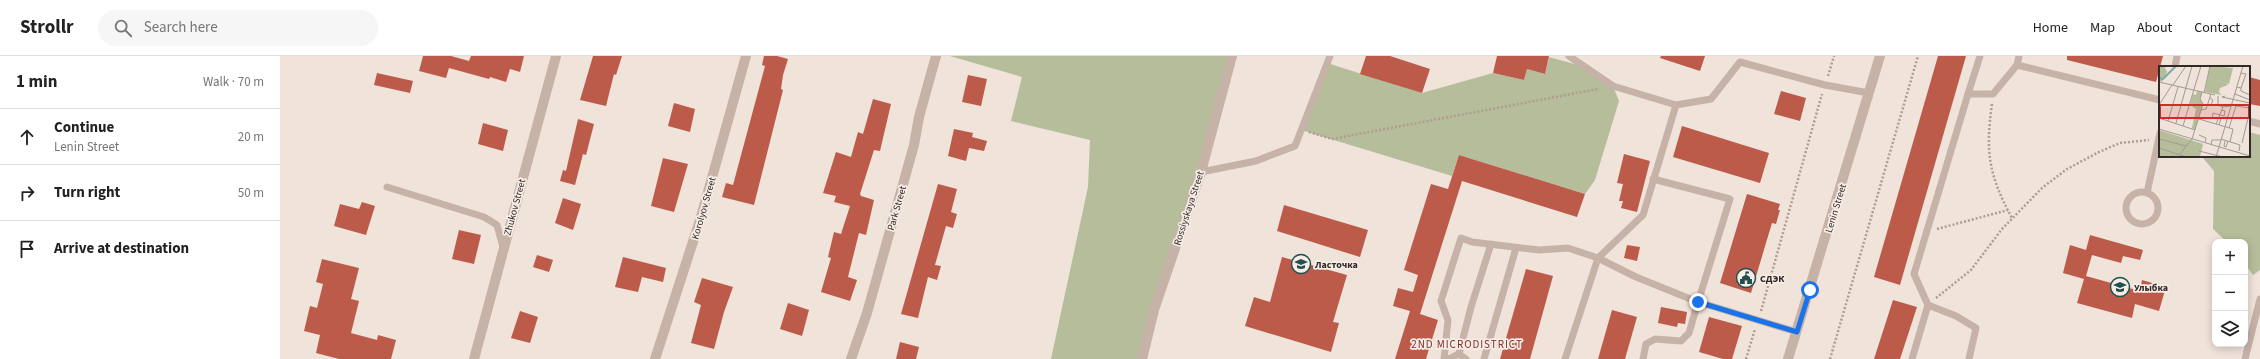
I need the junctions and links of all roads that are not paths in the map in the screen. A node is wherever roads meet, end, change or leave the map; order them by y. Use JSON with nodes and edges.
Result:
{"nodes":[{"id":1,"x":556,"y":56,"type":"edge"},
{"id":2,"x":746,"y":56,"type":"edge"},
{"id":3,"x":936,"y":56,"type":"edge"},
{"id":4,"x":1232,"y":56,"type":"edge"},
{"id":5,"x":1330,"y":56,"type":"edge"},
{"id":6,"x":1569,"y":56,"type":"edge"},
{"id":7,"x":1880,"y":56,"type":"edge"},
{"id":8,"x":1980,"y":56,"type":"edge"},
{"id":9,"x":2019,"y":56,"type":"edge"},
{"id":10,"x":2177,"y":56,"type":"edge"},
{"id":11,"x":2017,"y":65,"type":"junction"},
{"id":12,"x":2175,"y":66,"type":"edge"},
{"id":13,"x":1869,"y":93,"type":"junction"},
{"id":14,"x":1968,"y":94,"type":"junction"},
{"id":15,"x":2159,"y":100,"type":"edge"},
{"id":16,"x":1676,"y":105,"type":"junction"},
{"id":17,"x":2250,"y":122,"type":"edge"},
{"id":18,"x":2260,"y":124,"type":"edge"},
{"id":19,"x":2159,"y":136,"type":"edge"},
{"id":20,"x":1201,"y":172,"type":"junction"},
{"id":21,"x":1653,"y":179,"type":"junction"},
{"id":22,"x":387,"y":187,"type":"dead end"},
{"id":23,"x":2147,"y":193,"type":"junction"},
{"id":24,"x":1491,"y":244,"type":"junction"},
{"id":25,"x":503,"y":247,"type":"junction"},
{"id":26,"x":1516,"y":248,"type":"junction"},
{"id":27,"x":1598,"y":258,"type":"junction"},
{"id":28,"x":2260,"y":299,"type":"edge"},
{"id":29,"x":1698,"y":302,"type":"junction"},
{"id":30,"x":1928,"y":305,"type":"junction"},
{"id":31,"x":1797,"y":332,"type":"junction"},
{"id":32,"x":1459,"y":354,"type":"junction"},
{"id":33,"x":474,"y":359,"type":"edge"},
{"id":34,"x":655,"y":359,"type":"edge"},
{"id":35,"x":851,"y":359,"type":"edge"},
{"id":36,"x":1142,"y":359,"type":"edge"},
{"id":37,"x":1444,"y":359,"type":"edge"},
{"id":38,"x":1449,"y":359,"type":"edge"},
{"id":39,"x":1466,"y":359,"type":"edge"},
{"id":40,"x":1484,"y":359,"type":"edge"},
{"id":41,"x":1565,"y":359,"type":"edge"},
{"id":42,"x":1643,"y":359,"type":"edge"},
{"id":43,"x":1788,"y":359,"type":"edge"},
{"id":44,"x":1912,"y":359,"type":"edge"},
{"id":45,"x":1969,"y":359,"type":"edge"},
{"id":46,"x":2245,"y":359,"type":"edge"}],
"edges":[{"from":1,"to":25,"type":"street","name":"Zhukov Street"},
{"from":2,"to":34,"type":"street","name":"Korolyov Street"},
{"from":3,"to":35,"type":"street","name":"Park Street"},
{"from":4,"to":20,"type":"street","name":"Rossiyskaya Street"},
{"from":5,"to":20,"type":"lane"},
{"from":6,"to":16,"type":"lane"},
{"from":7,"to":13,"type":"street","name":"Lenin Street"},
{"from":8,"to":14,"type":"lane"},
{"from":9,"to":11,"type":"lane"},
{"from":10,"to":12,"type":"lane"},
{"from":11,"to":14,"type":"lane"},
{"from":11,"to":15,"type":"lane"},
{"from":13,"to":16,"type":"lane"},
{"from":13,"to":31,"type":"street","name":"Lenin Street"},
{"from":14,"to":30,"type":"lane"},
{"from":16,"to":21,"type":"lane"},
{"from":17,"to":18,"type":"lane"},
{"from":19,"to":23,"type":"lane"},
{"from":20,"to":36,"type":"street","name":"Rossiyskaya Street"},
{"from":21,"to":27,"type":"lane"},
{"from":21,"to":29,"type":"lane"},
{"from":22,"to":25,"type":"lane"},
{"from":23,"to":23,"type":"lane"},
{"from":24,"to":26,"type":"lane"},
{"from":24,"to":32,"type":"lane"},
{"from":24,"to":37,"type":"lane"},
{"from":25,"to":33,"type":"street","name":"Zhukov Street"},
{"from":26,"to":27,"type":"lane"},
{"from":26,"to":40,"type":"lane"},
{"from":27,"to":29,"type":"lane"},
{"from":27,"to":41,"type":"lane"},
{"from":28,"to":46,"type":"lane"},
{"from":29,"to":31,"type":"lane"},
{"from":29,"to":42,"type":"lane"},
{"from":30,"to":44,"type":"lane"},
{"from":30,"to":45,"type":"lane"},
{"from":31,"to":43,"type":"street","name":"Lenin Street"},
{"from":32,"to":38,"type":"lane"},
{"from":32,"to":39,"type":"lane"}]}
